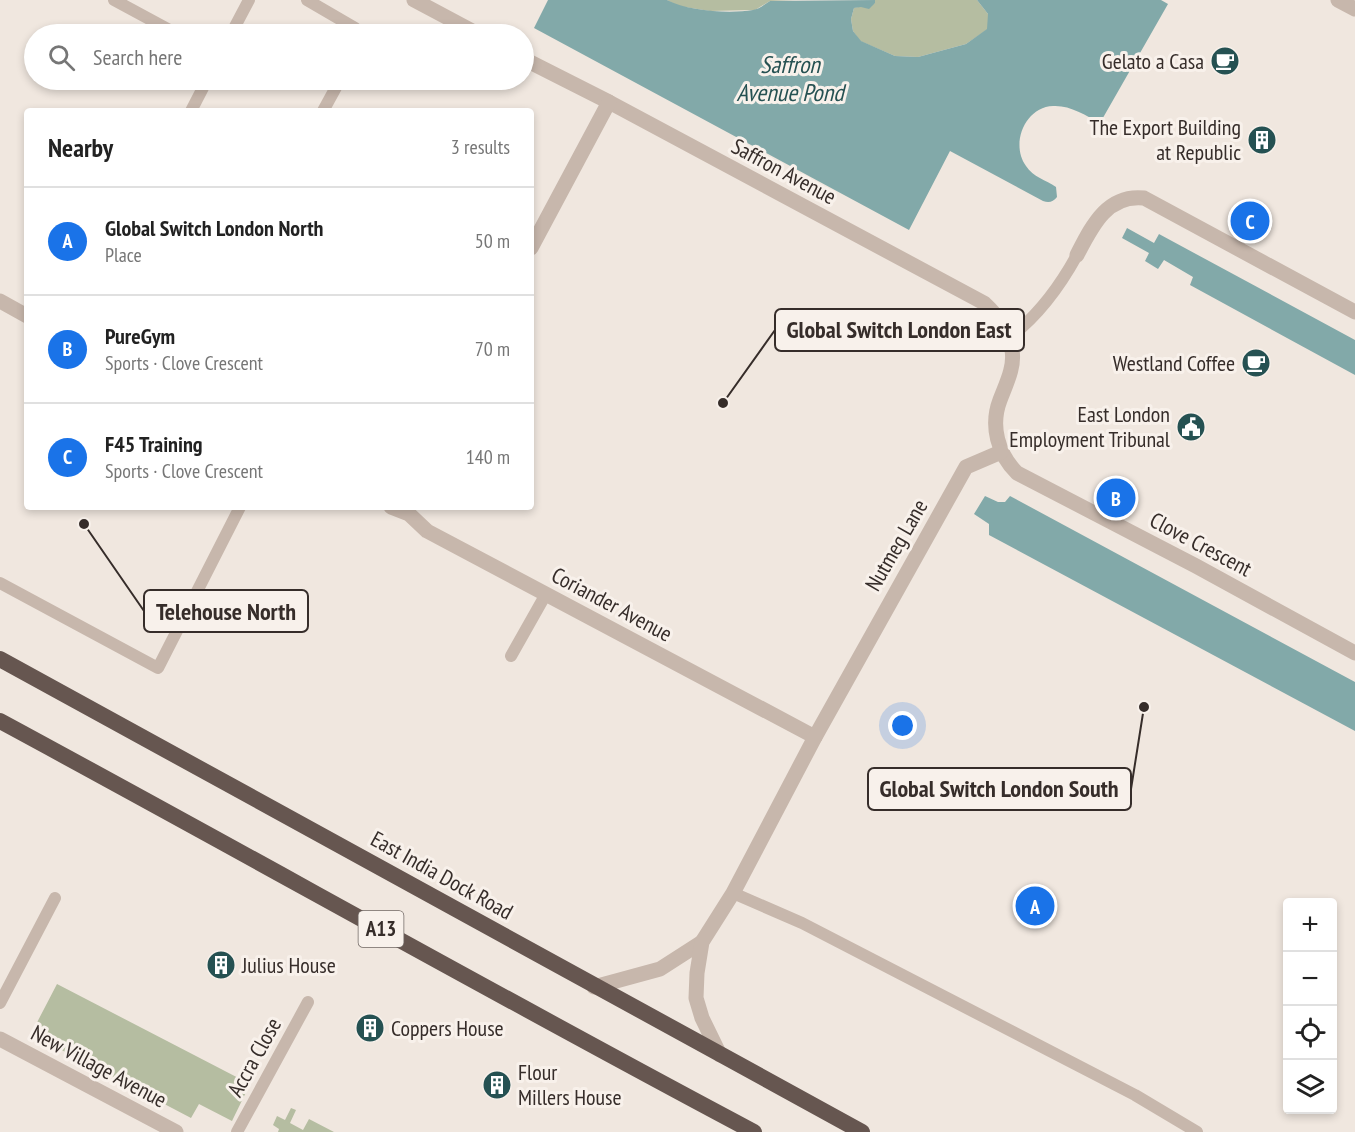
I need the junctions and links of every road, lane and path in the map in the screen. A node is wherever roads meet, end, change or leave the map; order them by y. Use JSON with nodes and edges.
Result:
{"nodes":[{"id":1,"x":114,"y":0,"type":"edge"},
{"id":2,"x":249,"y":0,"type":"edge"},
{"id":3,"x":307,"y":0,"type":"edge"},
{"id":4,"x":414,"y":0,"type":"edge"},
{"id":5,"x":1338,"y":0,"type":"edge"},
{"id":6,"x":1355,"y":9,"type":"edge"},
{"id":7,"x":158,"y":24,"type":"edge"},
{"id":8,"x":236,"y":24,"type":"edge"},
{"id":9,"x":348,"y":24,"type":"edge"},
{"id":10,"x":459,"y":24,"type":"edge"},
{"id":11,"x":534,"y":64,"type":"edge"},
{"id":12,"x":202,"y":90,"type":"edge"},
{"id":13,"x":334,"y":90,"type":"edge"},
{"id":14,"x":609,"y":102,"type":"junction"},
{"id":15,"x":193,"y":108,"type":"edge"},
{"id":16,"x":324,"y":108,"type":"edge"},
{"id":17,"x":534,"y":242,"type":"edge"},
{"id":18,"x":1077,"y":255,"type":"joint"},
{"id":19,"x":0,"y":301,"type":"edge"},
{"id":20,"x":1355,"y":312,"type":"edge"},
{"id":21,"x":24,"y":314,"type":"edge"},
{"id":22,"x":1010,"y":337,"type":"junction"},
{"id":23,"x":1001,"y":452,"type":"junction"},
{"id":24,"x":238,"y":510,"type":"edge"},
{"id":25,"x":409,"y":510,"type":"edge"},
{"id":26,"x":0,"y":583,"type":"edge"},
{"id":27,"x":546,"y":594,"type":"junction"},
{"id":28,"x":1355,"y":653,"type":"edge"},
{"id":29,"x":511,"y":656,"type":"dead end"},
{"id":30,"x":0,"y":659,"type":"edge"},
{"id":31,"x":0,"y":722,"type":"edge"},
{"id":32,"x":815,"y":737,"type":"junction"},
{"id":33,"x":732,"y":893,"type":"junction"},
{"id":34,"x":55,"y":898,"type":"dead end"},
{"id":35,"x":702,"y":942,"type":"junction"},
{"id":36,"x":594,"y":987,"type":"junction"},
{"id":37,"x":308,"y":1002,"type":"dead end"},
{"id":38,"x":0,"y":1004,"type":"edge"},
{"id":39,"x":0,"y":1039,"type":"edge"},
{"id":40,"x":720,"y":1055,"type":"junction"},
{"id":41,"x":176,"y":1132,"type":"edge"},
{"id":42,"x":237,"y":1132,"type":"edge"},
{"id":43,"x":754,"y":1132,"type":"edge"},
{"id":44,"x":862,"y":1132,"type":"edge"},
{"id":45,"x":1197,"y":1132,"type":"edge"}],
"edges":[{"from":1,"to":7,"type":"lane"},
{"from":2,"to":8,"type":"lane"},
{"from":3,"to":9,"type":"lane"},
{"from":4,"to":10,"type":"street"},
{"from":5,"to":6,"type":"street"},
{"from":11,"to":14,"type":"street","name":"Saffron Avenue"},
{"from":12,"to":15,"type":"lane"},
{"from":13,"to":16,"type":"lane"},
{"from":14,"to":17,"type":"street"},
{"from":14,"to":22,"type":"street","name":"Saffron Avenue"},
{"from":18,"to":20,"type":"street"},
{"from":18,"to":22,"type":"lane"},
{"from":19,"to":21,"type":"street"},
{"from":22,"to":23,"type":"street"},
{"from":23,"to":28,"type":"street","name":"Clove Crescent"},
{"from":23,"to":32,"type":"street","name":"Nutmeg Lane"},
{"from":24,"to":26,"type":"lane"},
{"from":25,"to":27,"type":"street","name":"Coriander Avenue"},
{"from":27,"to":29,"type":"lane"},
{"from":27,"to":32,"type":"street","name":"Coriander Avenue"},
{"from":30,"to":36,"type":"highway","name":"East India Dock Road","number":"A13"},
{"from":31,"to":43,"type":"highway","number":"A13"},
{"from":32,"to":33,"type":"street","name":"Nutmeg Lane"},
{"from":33,"to":35,"type":"street","name":"Nutmeg Lane"},
{"from":33,"to":45,"type":"lane"},
{"from":34,"to":38,"type":"lane"},
{"from":35,"to":36,"type":"street","name":"Nutmeg Lane"},
{"from":35,"to":40,"type":"street","name":"Nutmeg Lane"},
{"from":36,"to":40,"type":"highway","name":"East India Dock Road","number":"A13"},
{"from":37,"to":42,"type":"lane","name":"Accra Close"},
{"from":39,"to":41,"type":"street","name":"New Village Avenue"},
{"from":40,"to":44,"type":"highway","name":"East India Dock Road","number":"A13"}]}
